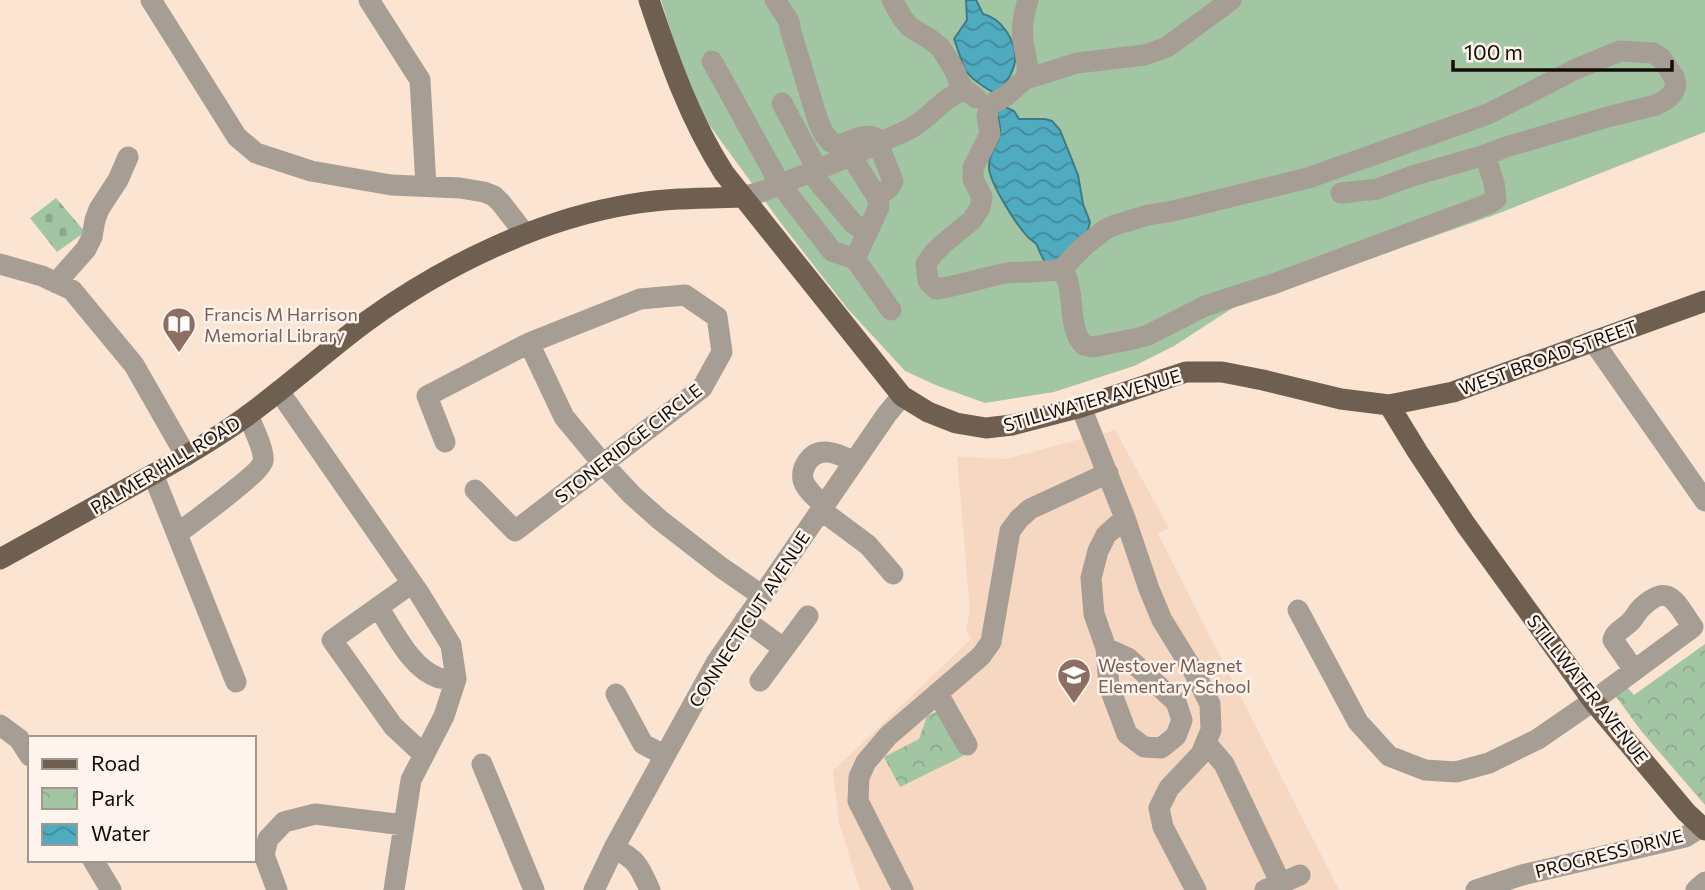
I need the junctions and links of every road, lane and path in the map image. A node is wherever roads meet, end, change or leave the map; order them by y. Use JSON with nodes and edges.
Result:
{"nodes":[{"id":1,"x":151,"y":0,"type":"edge"},
{"id":2,"x":369,"y":0,"type":"edge"},
{"id":3,"x":649,"y":0,"type":"edge"},
{"id":4,"x":775,"y":0,"type":"edge"},
{"id":5,"x":892,"y":0,"type":"edge"},
{"id":6,"x":1028,"y":0,"type":"edge"},
{"id":7,"x":1231,"y":0,"type":"edge"},
{"id":8,"x":712,"y":61,"type":"dead end"},
{"id":9,"x":1025,"y":79,"type":"junction"},
{"id":10,"x":965,"y":90,"type":"junction"},
{"id":11,"x":782,"y":103,"type":"dead end"},
{"id":12,"x":990,"y":106,"type":"junction"},
{"id":13,"x":881,"y":145,"type":"junction"},
{"id":14,"x":1485,"y":155,"type":"junction"},
{"id":15,"x":850,"y":156,"type":"junction"},
{"id":16,"x":128,"y":157,"type":"dead end"},
{"id":17,"x":814,"y":171,"type":"junction"},
{"id":18,"x":780,"y":184,"type":"junction"},
{"id":19,"x":426,"y":186,"type":"junction"},
{"id":20,"x":1341,"y":193,"type":"dead end"},
{"id":21,"x":743,"y":197,"type":"junction"},
{"id":22,"x":877,"y":197,"type":"junction"},
{"id":23,"x":867,"y":233,"type":"junction"},
{"id":24,"x":525,"y":234,"type":"junction"},
{"id":25,"x":855,"y":259,"type":"junction"},
{"id":26,"x":0,"y":264,"type":"edge"},
{"id":27,"x":1062,"y":269,"type":"junction"},
{"id":28,"x":57,"y":283,"type":"junction"},
{"id":29,"x":1705,"y":301,"type":"edge"},
{"id":30,"x":891,"y":310,"type":"dead end"},
{"id":31,"x":1594,"y":341,"type":"junction"},
{"id":32,"x":529,"y":342,"type":"junction"},
{"id":33,"x":279,"y":391,"type":"junction"},
{"id":34,"x":902,"y":396,"type":"junction"},
{"id":35,"x":1389,"y":405,"type":"junction"},
{"id":36,"x":1081,"y":407,"type":"junction"},
{"id":37,"x":248,"y":415,"type":"junction"},
{"id":38,"x":445,"y":442,"type":"dead end"},
{"id":39,"x":186,"y":456,"type":"junction"},
{"id":40,"x":854,"y":462,"type":"junction"},
{"id":41,"x":603,"y":464,"type":"junction"},
{"id":42,"x":1108,"y":473,"type":"junction"},
{"id":43,"x":153,"y":474,"type":"junction"},
{"id":44,"x":475,"y":490,"type":"dead end"},
{"id":45,"x":1705,"y":501,"type":"edge"},
{"id":46,"x":822,"y":507,"type":"junction"},
{"id":47,"x":1125,"y":518,"type":"junction"},
{"id":48,"x":177,"y":534,"type":"junction"},
{"id":49,"x":0,"y":559,"type":"edge"},
{"id":50,"x":893,"y":574,"type":"dead end"},
{"id":51,"x":412,"y":583,"type":"junction"},
{"id":52,"x":761,"y":595,"type":"junction"},
{"id":53,"x":379,"y":607,"type":"junction"},
{"id":54,"x":1298,"y":610,"type":"dead end"},
{"id":55,"x":808,"y":616,"type":"dead end"},
{"id":56,"x":745,"y":620,"type":"junction"},
{"id":57,"x":783,"y":648,"type":"junction"},
{"id":58,"x":1106,"y":648,"type":"junction"},
{"id":59,"x":1634,"y":670,"type":"dead end"},
{"id":60,"x":456,"y":679,"type":"junction"},
{"id":61,"x":760,"y":681,"type":"dead end"},
{"id":62,"x":236,"y":682,"type":"dead end"},
{"id":63,"x":616,"y":694,"type":"dead end"},
{"id":64,"x":938,"y":694,"type":"junction"},
{"id":65,"x":1593,"y":701,"type":"junction"},
{"id":66,"x":0,"y":725,"type":"edge"},
{"id":67,"x":1206,"y":743,"type":"junction"},
{"id":68,"x":967,"y":745,"type":"dead end"},
{"id":69,"x":28,"y":753,"type":"edge"},
{"id":70,"x":423,"y":754,"type":"junction"},
{"id":71,"x":664,"y":755,"type":"junction"},
{"id":72,"x":482,"y":764,"type":"dead end"},
{"id":73,"x":1705,"y":791,"type":"edge"},
{"id":74,"x":1698,"y":796,"type":"dead end"},
{"id":75,"x":404,"y":825,"type":"junction"},
{"id":76,"x":1703,"y":828,"type":"edge"},
{"id":77,"x":615,"y":848,"type":"junction"},
{"id":78,"x":94,"y":862,"type":"edge"},
{"id":79,"x":1705,"y":882,"type":"edge"},
{"id":80,"x":1282,"y":883,"type":"edge"},
{"id":81,"x":111,"y":890,"type":"edge"},
{"id":82,"x":277,"y":890,"type":"edge"},
{"id":83,"x":394,"y":890,"type":"edge"},
{"id":84,"x":534,"y":890,"type":"edge"},
{"id":85,"x":594,"y":890,"type":"edge"},
{"id":86,"x":650,"y":890,"type":"edge"},
{"id":87,"x":903,"y":890,"type":"edge"},
{"id":88,"x":1196,"y":890,"type":"edge"},
{"id":89,"x":1476,"y":890,"type":"edge"},
{"id":90,"x":1696,"y":890,"type":"edge"}],
"edges":[{"from":1,"to":19,"type":"street"},
{"from":2,"to":19,"type":"street"},
{"from":3,"to":21,"type":"main road","name":"STILLWATER AVENUE"},
{"from":4,"to":13,"type":"street"},
{"from":5,"to":10,"type":"street"},
{"from":6,"to":9,"type":"street"},
{"from":7,"to":9,"type":"street"},
{"from":8,"to":18,"type":"street"},
{"from":9,"to":12,"type":"street"},
{"from":10,"to":12,"type":"street"},
{"from":10,"to":13,"type":"street"},
{"from":11,"to":17,"type":"street"},
{"from":12,"to":27,"type":"street"},
{"from":13,"to":15,"type":"street"},
{"from":13,"to":22,"type":"street"},
{"from":14,"to":20,"type":"street"},
{"from":14,"to":27,"type":"street"},
{"from":14,"to":27,"type":"street"},
{"from":15,"to":17,"type":"street"},
{"from":15,"to":22,"type":"street"},
{"from":16,"to":28,"type":"street"},
{"from":17,"to":18,"type":"street"},
{"from":17,"to":23,"type":"street"},
{"from":18,"to":21,"type":"street"},
{"from":18,"to":25,"type":"street"},
{"from":19,"to":24,"type":"street"},
{"from":21,"to":24,"type":"main road","name":"PALMER HILL ROAD"},
{"from":21,"to":34,"type":"main road","name":"STILLWATER AVENUE"},
{"from":22,"to":23,"type":"street"},
{"from":23,"to":25,"type":"street"},
{"from":24,"to":33,"type":"main road","name":"PALMER HILL ROAD"},
{"from":25,"to":30,"type":"street"},
{"from":26,"to":28,"type":"street"},
{"from":28,"to":39,"type":"street"},
{"from":29,"to":31,"type":"main road","name":"WEST BROAD STREET"},
{"from":31,"to":35,"type":"main road","name":"WEST BROAD STREET"},
{"from":31,"to":45,"type":"street"},
{"from":32,"to":38,"type":"street","name":"STONERIDGE CIRCLE"},
{"from":32,"to":41,"type":"street"},
{"from":32,"to":41,"type":"street","name":"STONERIDGE CIRCLE"},
{"from":33,"to":37,"type":"main road","name":"PALMER HILL ROAD"},
{"from":33,"to":51,"type":"street"},
{"from":34,"to":36,"type":"main road","name":"STILLWATER AVENUE"},
{"from":34,"to":40,"type":"street","name":"CONNECTICUT AVENUE"},
{"from":35,"to":36,"type":"main road","name":"STILLWATER AVENUE"},
{"from":35,"to":65,"type":"main road","name":"STILLWATER AVENUE"},
{"from":36,"to":42,"type":"street"},
{"from":37,"to":39,"type":"main road","name":"PALMER HILL ROAD"},
{"from":37,"to":48,"type":"street"},
{"from":39,"to":43,"type":"main road","name":"PALMER HILL ROAD"},
{"from":40,"to":46,"type":"street","name":"CONNECTICUT AVENUE"},
{"from":40,"to":46,"type":"street"},
{"from":41,"to":44,"type":"street","name":"STONERIDGE CIRCLE"},
{"from":41,"to":52,"type":"street"},
{"from":42,"to":47,"type":"street"},
{"from":42,"to":64,"type":"street"},
{"from":43,"to":48,"type":"street"},
{"from":43,"to":49,"type":"main road","name":"PALMER HILL ROAD"},
{"from":46,"to":50,"type":"street"},
{"from":46,"to":52,"type":"street","name":"CONNECTICUT AVENUE"},
{"from":47,"to":58,"type":"street"},
{"from":47,"to":67,"type":"street"},
{"from":48,"to":62,"type":"street"},
{"from":51,"to":53,"type":"street"},
{"from":51,"to":60,"type":"street"},
{"from":52,"to":56,"type":"street","name":"CONNECTICUT AVENUE"},
{"from":53,"to":60,"type":"street"},
{"from":53,"to":70,"type":"street"},
{"from":54,"to":65,"type":"street"},
{"from":55,"to":57,"type":"street"},
{"from":56,"to":57,"type":"street"},
{"from":56,"to":71,"type":"street","name":"CONNECTICUT AVENUE"},
{"from":57,"to":61,"type":"street"},
{"from":58,"to":58,"type":"street"},
{"from":59,"to":65,"type":"street"},
{"from":60,"to":70,"type":"street"},
{"from":63,"to":71,"type":"street"},
{"from":64,"to":68,"type":"street"},
{"from":64,"to":87,"type":"street"},
{"from":65,"to":76,"type":"main road","name":"STILLWATER AVENUE"},
{"from":66,"to":69,"type":"street"},
{"from":67,"to":80,"type":"street"},
{"from":67,"to":88,"type":"street"},
{"from":70,"to":75,"type":"street"},
{"from":71,"to":77,"type":"street","name":"CONNECTICUT AVENUE"},
{"from":72,"to":84,"type":"street"},
{"from":73,"to":74,"type":"path"},
{"from":75,"to":82,"type":"street"},
{"from":75,"to":83,"type":"street"},
{"from":76,"to":89,"type":"street","name":"PROGRESS DRIVE"},
{"from":77,"to":85,"type":"street","name":"CONNECTICUT AVENUE"},
{"from":77,"to":86,"type":"street"},
{"from":78,"to":81,"type":"street"},
{"from":79,"to":90,"type":"street"}]}
